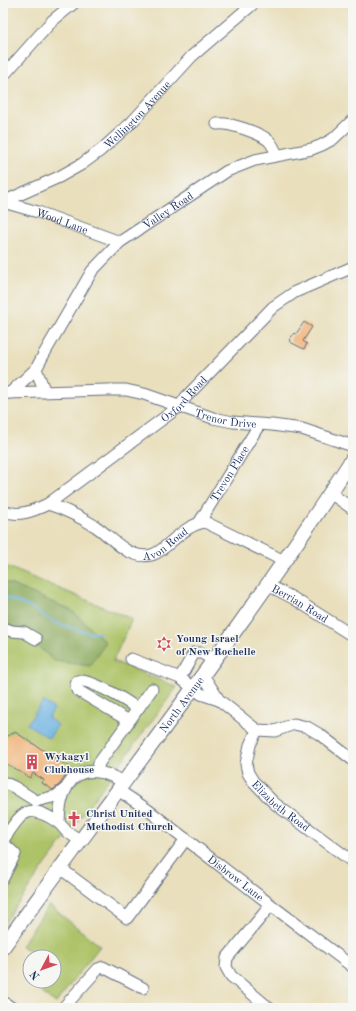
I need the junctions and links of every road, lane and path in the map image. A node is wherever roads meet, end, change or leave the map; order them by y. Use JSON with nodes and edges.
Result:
{"nodes":[{"id":1,"x":74,"y":3,"type":"edge"},
{"id":2,"x":254,"y":3,"type":"edge"},
{"id":3,"x":3,"y":76,"type":"edge"},
{"id":4,"x":353,"y":120,"type":"edge"},
{"id":5,"x":217,"y":124,"type":"dead end"},
{"id":6,"x":277,"y":155,"type":"junction"},
{"id":7,"x":3,"y":202,"type":"edge"},
{"id":8,"x":120,"y":242,"type":"junction"},
{"id":9,"x":353,"y":267,"type":"edge"},
{"id":10,"x":36,"y":369,"type":"junction"},
{"id":11,"x":45,"y":392,"type":"junction"},
{"id":12,"x":7,"y":394,"type":"edge"},
{"id":13,"x":180,"y":406,"type":"junction"},
{"id":14,"x":259,"y":424,"type":"junction"},
{"id":15,"x":353,"y":446,"type":"edge"},
{"id":16,"x":353,"y":458,"type":"edge"},
{"id":17,"x":330,"y":493,"type":"junction"},
{"id":18,"x":48,"y":504,"type":"junction"},
{"id":19,"x":353,"y":510,"type":"edge"},
{"id":20,"x":3,"y":511,"type":"edge"},
{"id":21,"x":199,"y":523,"type":"junction"},
{"id":22,"x":284,"y":561,"type":"junction"},
{"id":23,"x":268,"y":585,"type":"junction"},
{"id":24,"x":3,"y":628,"type":"edge"},
{"id":25,"x":353,"y":636,"type":"edge"},
{"id":26,"x":36,"y":639,"type":"dead end"},
{"id":27,"x":131,"y":659,"type":"dead end"},
{"id":28,"x":213,"y":660,"type":"junction"},
{"id":29,"x":203,"y":674,"type":"junction"},
{"id":30,"x":180,"y":678,"type":"junction"},
{"id":31,"x":152,"y":689,"type":"dead end"},
{"id":32,"x":194,"y":689,"type":"junction"},
{"id":33,"x":219,"y":700,"type":"junction"},
{"id":34,"x":138,"y":709,"type":"junction"},
{"id":35,"x":129,"y":721,"type":"junction"},
{"id":36,"x":257,"y":730,"type":"junction"},
{"id":37,"x":353,"y":760,"type":"edge"},
{"id":38,"x":96,"y":771,"type":"junction"},
{"id":39,"x":3,"y":782,"type":"edge"},
{"id":40,"x":121,"y":786,"type":"junction"},
{"id":41,"x":65,"y":789,"type":"junction"},
{"id":42,"x":35,"y":805,"type":"junction"},
{"id":43,"x":59,"y":823,"type":"junction"},
{"id":44,"x":186,"y":839,"type":"junction"},
{"id":45,"x":80,"y":840,"type":"junction"},
{"id":46,"x":3,"y":841,"type":"edge"},
{"id":47,"x":353,"y":862,"type":"edge"},
{"id":48,"x":60,"y":868,"type":"junction"},
{"id":49,"x":3,"y":878,"type":"edge"},
{"id":50,"x":271,"y":905,"type":"junction"},
{"id":51,"x":3,"y":947,"type":"edge"},
{"id":52,"x":353,"y":967,"type":"edge"},
{"id":53,"x":143,"y":988,"type":"dead end"},
{"id":54,"x":69,"y":1005,"type":"edge"},
{"id":55,"x":269,"y":1008,"type":"edge"}],
"edges":[{"from":1,"to":3,"type":"street"},
{"from":2,"to":7,"type":"street","name":"Wellington Avenue"},
{"from":4,"to":6,"type":"street","name":"Valley Road"},
{"from":5,"to":6,"type":"street"},
{"from":6,"to":8,"type":"street","name":"Valley Road"},
{"from":7,"to":8,"type":"street","name":"Wood Lane"},
{"from":8,"to":10,"type":"street","name":"Valley Road"},
{"from":9,"to":13,"type":"street","name":"Oxford Road"},
{"from":10,"to":11,"type":"street"},
{"from":10,"to":12,"type":"street","name":"Valley Road"},
{"from":11,"to":12,"type":"street","name":"Trenor Drive"},
{"from":11,"to":13,"type":"street","name":"Trenor Drive"},
{"from":13,"to":14,"type":"street","name":"Trenor Drive"},
{"from":13,"to":18,"type":"street","name":"Oxford Road"},
{"from":14,"to":15,"type":"street","name":"Trenor Drive"},
{"from":14,"to":21,"type":"street","name":"Trevon Place"},
{"from":16,"to":17,"type":"main road","name":"North Avenue"},
{"from":17,"to":19,"type":"street"},
{"from":17,"to":22,"type":"main road","name":"North Avenue"},
{"from":18,"to":20,"type":"street","name":"Oxford Road"},
{"from":18,"to":21,"type":"street","name":"Avon Road"},
{"from":21,"to":22,"type":"street","name":"Avon Road"},
{"from":22,"to":23,"type":"main road","name":"North Avenue"},
{"from":23,"to":25,"type":"street","name":"Berrian Road"},
{"from":23,"to":28,"type":"main road","name":"North Avenue"},
{"from":24,"to":26,"type":"street"},
{"from":27,"to":30,"type":"street"},
{"from":28,"to":29,"type":"main road","name":"North Avenue"},
{"from":28,"to":30,"type":"street"},
{"from":29,"to":32,"type":"main road","name":"North Avenue"},
{"from":29,"to":33,"type":"street"},
{"from":30,"to":32,"type":"street"},
{"from":31,"to":34,"type":"street"},
{"from":32,"to":33,"type":"street"},
{"from":32,"to":40,"type":"main road","name":"North Avenue"},
{"from":33,"to":36,"type":"street"},
{"from":34,"to":35,"type":"street"},
{"from":34,"to":35,"type":"street"},
{"from":35,"to":38,"type":"street"},
{"from":36,"to":37,"type":"street"},
{"from":36,"to":47,"type":"street","name":"Elizabeth Road"},
{"from":38,"to":40,"type":"street","name":"Disbrow Lane"},
{"from":38,"to":41,"type":"street"},
{"from":39,"to":42,"type":"street"},
{"from":40,"to":44,"type":"street","name":"Disbrow Lane"},
{"from":40,"to":45,"type":"main road","name":"North Avenue"},
{"from":41,"to":42,"type":"street"},
{"from":41,"to":43,"type":"street"},
{"from":42,"to":43,"type":"street"},
{"from":42,"to":46,"type":"street"},
{"from":43,"to":45,"type":"street"},
{"from":44,"to":48,"type":"street"},
{"from":44,"to":50,"type":"street","name":"Disbrow Lane"},
{"from":45,"to":48,"type":"main road","name":"North Avenue"},
{"from":46,"to":49,"type":"street"},
{"from":48,"to":51,"type":"main road","name":"North Avenue"},
{"from":50,"to":52,"type":"street","name":"Disbrow Lane"},
{"from":50,"to":55,"type":"street"},
{"from":53,"to":54,"type":"street"}]}
